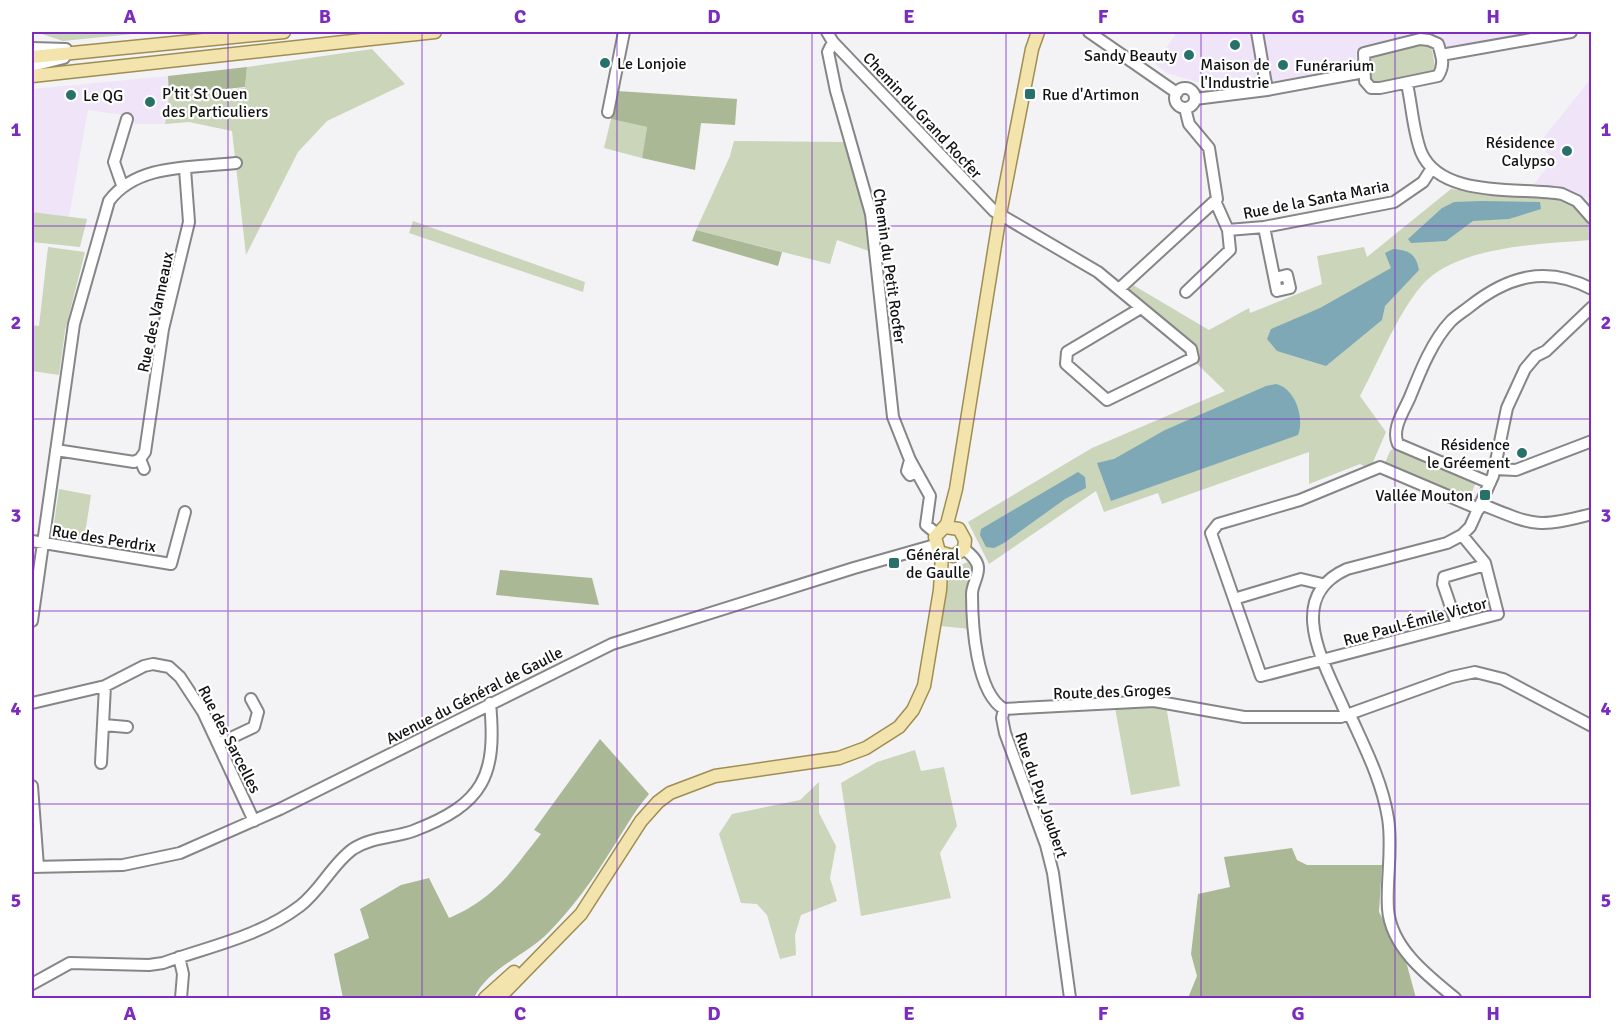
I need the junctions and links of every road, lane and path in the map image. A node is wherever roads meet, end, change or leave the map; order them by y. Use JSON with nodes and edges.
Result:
{"nodes":[{"id":1,"x":284,"y":32,"type":"edge"},
{"id":2,"x":435,"y":32,"type":"edge"},
{"id":3,"x":624,"y":32,"type":"edge"},
{"id":4,"x":827,"y":32,"type":"edge"},
{"id":5,"x":1032,"y":32,"type":"edge"},
{"id":6,"x":1038,"y":32,"type":"edge"},
{"id":7,"x":1089,"y":32,"type":"edge"},
{"id":8,"x":1257,"y":32,"type":"edge"},
{"id":9,"x":1571,"y":32,"type":"edge"},
{"id":10,"x":833,"y":42,"type":"junction"},
{"id":11,"x":32,"y":48,"type":"edge"},
{"id":12,"x":1032,"y":49,"type":"junction"},
{"id":13,"x":102,"y":50,"type":"junction"},
{"id":14,"x":1442,"y":55,"type":"junction"},
{"id":15,"x":32,"y":57,"type":"edge"},
{"id":16,"x":32,"y":66,"type":"edge"},
{"id":17,"x":1364,"y":72,"type":"junction"},
{"id":18,"x":32,"y":76,"type":"edge"},
{"id":19,"x":1407,"y":84,"type":"junction"},
{"id":20,"x":1267,"y":90,"type":"junction"},
{"id":21,"x":1176,"y":93,"type":"junction"},
{"id":22,"x":1195,"y":99,"type":"junction"},
{"id":23,"x":1185,"y":108,"type":"junction"},
{"id":24,"x":608,"y":112,"type":"dead end"},
{"id":25,"x":127,"y":119,"type":"dead end"},
{"id":26,"x":236,"y":163,"type":"dead end"},
{"id":27,"x":1432,"y":168,"type":"junction"},
{"id":28,"x":185,"y":169,"type":"junction"},
{"id":29,"x":122,"y":185,"type":"junction"},
{"id":30,"x":1216,"y":203,"type":"junction"},
{"id":31,"x":1000,"y":214,"type":"junction"},
{"id":32,"x":1592,"y":218,"type":"edge"},
{"id":33,"x":1264,"y":227,"type":"junction"},
{"id":34,"x":1228,"y":230,"type":"junction"},
{"id":35,"x":1275,"y":278,"type":"dead end"},
{"id":36,"x":1119,"y":289,"type":"junction"},
{"id":37,"x":1592,"y":290,"type":"edge"},
{"id":38,"x":1186,"y":292,"type":"dead end"},
{"id":39,"x":1592,"y":307,"type":"edge"},
{"id":40,"x":1141,"y":308,"type":"junction"},
{"id":41,"x":1592,"y":441,"type":"edge"},
{"id":42,"x":56,"y":450,"type":"junction"},
{"id":43,"x":1495,"y":469,"type":"junction"},
{"id":44,"x":1490,"y":483,"type":"junction"},
{"id":45,"x":956,"y":489,"type":"junction"},
{"id":46,"x":1480,"y":506,"type":"junction"},
{"id":47,"x":185,"y":512,"type":"dead end"},
{"id":48,"x":1592,"y":514,"type":"edge"},
{"id":49,"x":958,"y":529,"type":"junction"},
{"id":50,"x":1462,"y":535,"type":"junction"},
{"id":51,"x":32,"y":542,"type":"edge"},
{"id":52,"x":44,"y":543,"type":"junction"},
{"id":53,"x":942,"y":543,"type":"junction"},
{"id":54,"x":964,"y":549,"type":"junction"},
{"id":55,"x":1485,"y":565,"type":"junction"},
{"id":56,"x":1322,"y":584,"type":"junction"},
{"id":57,"x":1234,"y":599,"type":"junction"},
{"id":58,"x":32,"y":621,"type":"edge"},
{"id":59,"x":1457,"y":625,"type":"junction"},
{"id":60,"x":1323,"y":660,"type":"junction"},
{"id":61,"x":105,"y":686,"type":"junction"},
{"id":62,"x":251,"y":699,"type":"dead end"},
{"id":63,"x":32,"y":703,"type":"edge"},
{"id":64,"x":490,"y":703,"type":"junction"},
{"id":65,"x":1004,"y":709,"type":"junction"},
{"id":66,"x":1347,"y":712,"type":"junction"},
{"id":67,"x":104,"y":725,"type":"junction"},
{"id":68,"x":127,"y":726,"type":"dead end"},
{"id":69,"x":1592,"y":726,"type":"edge"},
{"id":70,"x":218,"y":744,"type":"junction"},
{"id":71,"x":101,"y":764,"type":"dead end"},
{"id":72,"x":32,"y":786,"type":"edge"},
{"id":73,"x":254,"y":820,"type":"junction"},
{"id":74,"x":35,"y":867,"type":"edge"},
{"id":75,"x":543,"y":953,"type":"junction"},
{"id":76,"x":179,"y":957,"type":"junction"},
{"id":77,"x":32,"y":984,"type":"edge"},
{"id":78,"x":181,"y":999,"type":"edge"},
{"id":79,"x":485,"y":999,"type":"edge"},
{"id":80,"x":498,"y":999,"type":"edge"},
{"id":81,"x":1070,"y":999,"type":"edge"},
{"id":82,"x":1455,"y":999,"type":"edge"}],
"edges":[{"from":1,"to":13,"type":"main road"},
{"from":2,"to":18,"type":"main road"},
{"from":3,"to":24,"type":"street"},
{"from":4,"to":10,"type":"street","name":"Chemin du Grand Rocfer"},
{"from":5,"to":12,"type":"main road"},
{"from":6,"to":12,"type":"main road"},
{"from":7,"to":21,"type":"street"},
{"from":8,"to":20,"type":"street"},
{"from":9,"to":14,"type":"street"},
{"from":10,"to":31,"type":"street","name":"Chemin du Grand Rocfer"},
{"from":10,"to":53,"type":"street","name":"Chemin du Petit Rocfer"},
{"from":11,"to":13,"type":"street"},
{"from":12,"to":31,"type":"main road"},
{"from":13,"to":15,"type":"main road"},
{"from":13,"to":16,"type":"street"},
{"from":14,"to":17,"type":"street"},
{"from":14,"to":19,"type":"street"},
{"from":17,"to":19,"type":"street"},
{"from":17,"to":20,"type":"street"},
{"from":19,"to":27,"type":"street"},
{"from":20,"to":22,"type":"street"},
{"from":21,"to":22,"type":"street"},
{"from":21,"to":23,"type":"street"},
{"from":22,"to":23,"type":"street"},
{"from":23,"to":30,"type":"street"},
{"from":25,"to":29,"type":"street"},
{"from":26,"to":28,"type":"street"},
{"from":27,"to":32,"type":"street"},
{"from":27,"to":33,"type":"street","name":"Rue de la Santa Maria"},
{"from":28,"to":29,"type":"street"},
{"from":28,"to":42,"type":"street","name":"Rue des Vanneaux"},
{"from":29,"to":42,"type":"street"},
{"from":30,"to":34,"type":"street"},
{"from":30,"to":36,"type":"street"},
{"from":31,"to":36,"type":"street","name":"Chemin du Grand Rocfer"},
{"from":31,"to":45,"type":"main road"},
{"from":33,"to":34,"type":"street","name":"Rue de la Santa Maria"},
{"from":33,"to":35,"type":"street"},
{"from":34,"to":38,"type":"street"},
{"from":36,"to":40,"type":"street","name":"Chemin du Grand Rocfer"},
{"from":37,"to":44,"type":"street"},
{"from":39,"to":43,"type":"street"},
{"from":40,"to":40,"type":"street","name":"Chemin du Grand Rocfer"},
{"from":41,"to":43,"type":"street"},
{"from":42,"to":52,"type":"street"},
{"from":43,"to":44,"type":"street"},
{"from":44,"to":46,"type":"street"},
{"from":45,"to":49,"type":"main road"},
{"from":45,"to":53,"type":"main road"},
{"from":46,"to":48,"type":"street"},
{"from":46,"to":50,"type":"street"},
{"from":46,"to":57,"type":"street"},
{"from":47,"to":52,"type":"street","name":"Rue des Perdrix"},
{"from":49,"to":53,"type":"main road"},
{"from":49,"to":54,"type":"main road"},
{"from":50,"to":55,"type":"street","name":"Rue Paul-Émile Victor"},
{"from":50,"to":56,"type":"street"},
{"from":51,"to":52,"type":"street","name":"Rue des Perdrix"},
{"from":52,"to":58,"type":"street"},
{"from":53,"to":54,"type":"main road"},
{"from":53,"to":64,"type":"street","name":"Avenue du Général de Gaulle"},
{"from":53,"to":75,"type":"main road"},
{"from":54,"to":65,"type":"street"},
{"from":55,"to":59,"type":"street"},
{"from":55,"to":59,"type":"street","name":"Rue Paul-Émile Victor"},
{"from":56,"to":57,"type":"street"},
{"from":56,"to":60,"type":"street"},
{"from":57,"to":60,"type":"street","name":"Rue Paul-Émile Victor"},
{"from":59,"to":60,"type":"street","name":"Rue Paul-Émile Victor"},
{"from":60,"to":66,"type":"street"},
{"from":61,"to":63,"type":"street"},
{"from":61,"to":67,"type":"street"},
{"from":61,"to":70,"type":"street","name":"Rue des Sarcelles"},
{"from":62,"to":70,"type":"street"},
{"from":64,"to":73,"type":"street","name":"Avenue du Général de Gaulle"},
{"from":64,"to":76,"type":"street"},
{"from":65,"to":66,"type":"street","name":"Route des Groges"},
{"from":65,"to":81,"type":"street","name":"Rue du Puy Joubert"},
{"from":66,"to":69,"type":"street","name":"Route des Groges"},
{"from":66,"to":82,"type":"street"},
{"from":67,"to":68,"type":"street"},
{"from":67,"to":71,"type":"street"},
{"from":70,"to":73,"type":"street","name":"Rue des Sarcelles"},
{"from":72,"to":74,"type":"street"},
{"from":73,"to":74,"type":"street","name":"Avenue du Général de Gaulle"},
{"from":75,"to":79,"type":"main road"},
{"from":75,"to":80,"type":"main road"},
{"from":76,"to":77,"type":"street"},
{"from":76,"to":78,"type":"street"}]}
